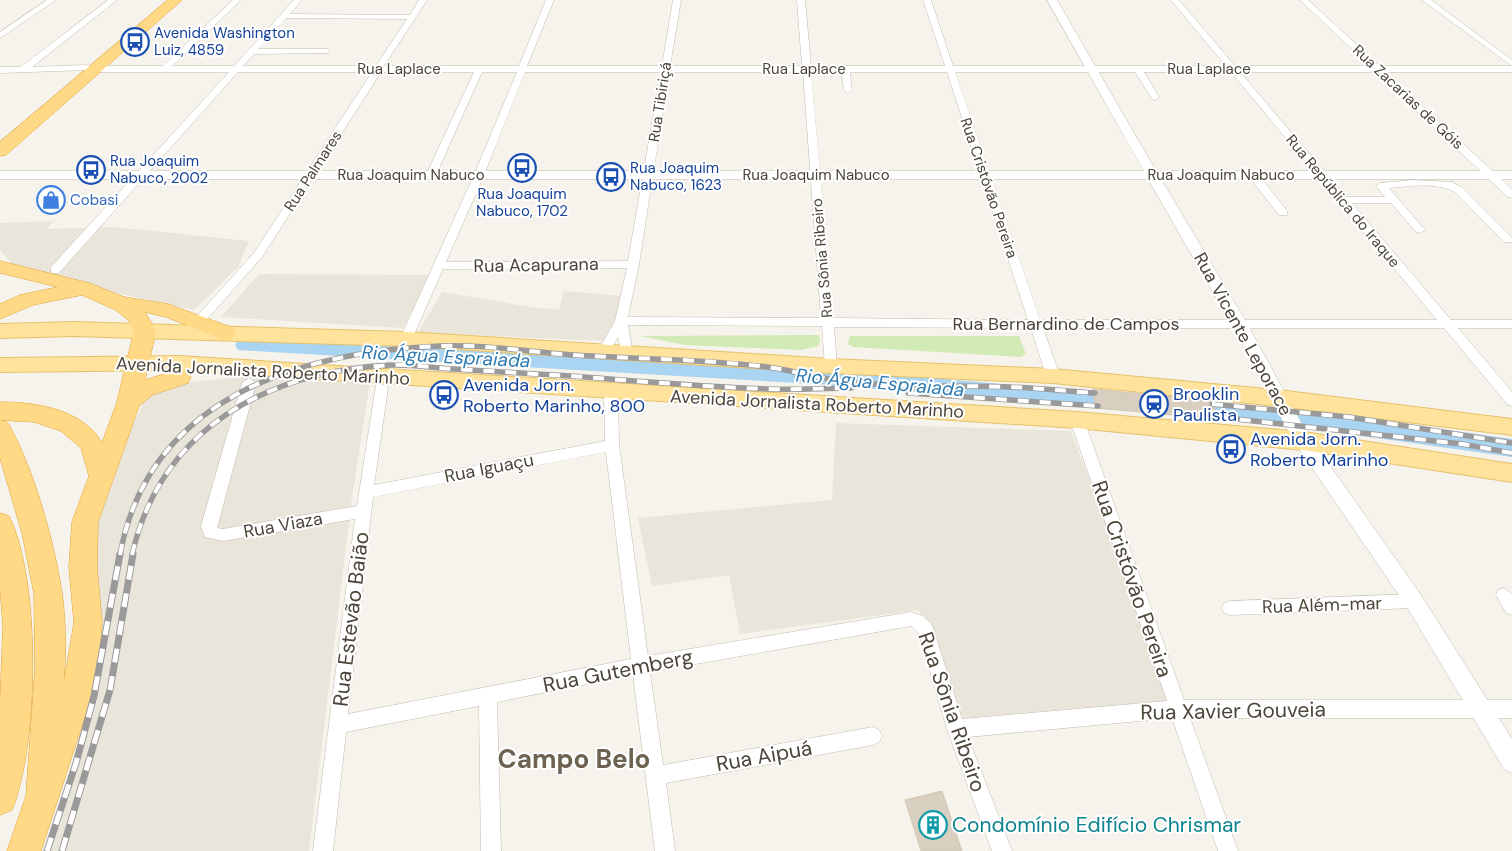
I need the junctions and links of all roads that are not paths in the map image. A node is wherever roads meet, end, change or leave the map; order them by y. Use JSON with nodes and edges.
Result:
{"nodes":[{"id":1,"x":52,"y":0,"type":"edge"},
{"id":2,"x":113,"y":0,"type":"edge"},
{"id":3,"x":166,"y":0,"type":"edge"},
{"id":4,"x":176,"y":0,"type":"edge"},
{"id":5,"x":237,"y":0,"type":"edge"},
{"id":6,"x":298,"y":0,"type":"edge"},
{"id":7,"x":424,"y":0,"type":"edge"},
{"id":8,"x":550,"y":0,"type":"edge"},
{"id":9,"x":677,"y":0,"type":"edge"},
{"id":10,"x":801,"y":0,"type":"edge"},
{"id":11,"x":927,"y":0,"type":"edge"},
{"id":12,"x":1052,"y":0,"type":"edge"},
{"id":13,"x":1175,"y":0,"type":"edge"},
{"id":14,"x":1304,"y":0,"type":"edge"},
{"id":15,"x":1426,"y":0,"type":"edge"},
{"id":16,"x":283,"y":16,"type":"junction"},
{"id":17,"x":412,"y":17,"type":"junction"},
{"id":18,"x":0,"y":36,"type":"edge"},
{"id":19,"x":326,"y":51,"type":"dead end"},
{"id":20,"x":250,"y":52,"type":"junction"},
{"id":21,"x":1512,"y":64,"type":"edge"},
{"id":22,"x":91,"y":69,"type":"junction"},
{"id":23,"x":165,"y":69,"type":"junction"},
{"id":24,"x":236,"y":69,"type":"junction"},
{"id":25,"x":377,"y":69,"type":"junction"},
{"id":26,"x":479,"y":69,"type":"junction"},
{"id":27,"x":520,"y":69,"type":"junction"},
{"id":28,"x":665,"y":69,"type":"junction"},
{"id":29,"x":807,"y":69,"type":"junction"},
{"id":30,"x":845,"y":69,"type":"junction"},
{"id":31,"x":949,"y":69,"type":"junction"},
{"id":32,"x":1090,"y":69,"type":"junction"},
{"id":33,"x":1138,"y":69,"type":"junction"},
{"id":34,"x":1234,"y":69,"type":"junction"},
{"id":35,"x":1378,"y":69,"type":"junction"},
{"id":36,"x":0,"y":70,"type":"edge"},
{"id":37,"x":22,"y":70,"type":"junction"},
{"id":38,"x":1512,"y":70,"type":"edge"},
{"id":39,"x":848,"y":90,"type":"dead end"},
{"id":40,"x":1155,"y":97,"type":"dead end"},
{"id":41,"x":24,"y":126,"type":"junction"},
{"id":42,"x":0,"y":134,"type":"edge"},
{"id":43,"x":0,"y":141,"type":"edge"},
{"id":44,"x":0,"y":151,"type":"edge"},
{"id":45,"x":0,"y":167,"type":"edge"},
{"id":46,"x":0,"y":175,"type":"edge"},
{"id":47,"x":142,"y":175,"type":"junction"},
{"id":48,"x":311,"y":175,"type":"junction"},
{"id":49,"x":431,"y":175,"type":"junction"},
{"id":50,"x":479,"y":175,"type":"junction"},
{"id":51,"x":648,"y":175,"type":"junction"},
{"id":52,"x":815,"y":175,"type":"junction"},
{"id":53,"x":984,"y":175,"type":"junction"},
{"id":54,"x":1153,"y":175,"type":"junction"},
{"id":55,"x":1491,"y":175,"type":"junction"},
{"id":56,"x":1512,"y":175,"type":"edge"},
{"id":57,"x":1254,"y":176,"type":"junction"},
{"id":58,"x":1321,"y":176,"type":"junction"},
{"id":59,"x":1512,"y":194,"type":"edge"},
{"id":60,"x":1342,"y":200,"type":"junction"},
{"id":61,"x":1393,"y":200,"type":"junction"},
{"id":62,"x":1283,"y":213,"type":"dead end"},
{"id":63,"x":1420,"y":230,"type":"dead end"},
{"id":64,"x":1508,"y":240,"type":"dead end"},
{"id":65,"x":633,"y":264,"type":"junction"},
{"id":66,"x":440,"y":266,"type":"junction"},
{"id":67,"x":0,"y":267,"type":"edge"},
{"id":68,"x":55,"y":270,"type":"dead end"},
{"id":69,"x":86,"y":288,"type":"junction"},
{"id":70,"x":120,"y":304,"type":"junction"},
{"id":71,"x":0,"y":312,"type":"edge"},
{"id":72,"x":621,"y":321,"type":"junction"},
{"id":73,"x":827,"y":323,"type":"junction"},
{"id":74,"x":1036,"y":324,"type":"junction"},
{"id":75,"x":1240,"y":324,"type":"junction"},
{"id":76,"x":1447,"y":324,"type":"junction"},
{"id":77,"x":1512,"y":324,"type":"edge"},
{"id":78,"x":194,"y":327,"type":"junction"},
{"id":79,"x":0,"y":331,"type":"edge"},
{"id":80,"x":145,"y":331,"type":"junction"},
{"id":81,"x":225,"y":333,"type":"joint"},
{"id":82,"x":406,"y":339,"type":"junction"},
{"id":83,"x":603,"y":352,"type":"junction"},
{"id":84,"x":627,"y":354,"type":"junction"},
{"id":85,"x":147,"y":363,"type":"junction"},
{"id":86,"x":0,"y":365,"type":"edge"},
{"id":87,"x":830,"y":366,"type":"junction"},
{"id":88,"x":1053,"y":376,"type":"junction"},
{"id":89,"x":180,"y":377,"type":"junction"},
{"id":90,"x":249,"y":383,"type":"junction"},
{"id":91,"x":528,"y":385,"type":"junction"},
{"id":92,"x":381,"y":388,"type":"junction"},
{"id":93,"x":611,"y":392,"type":"junction"},
{"id":94,"x":1280,"y":401,"type":"junction"},
{"id":95,"x":1512,"y":401,"type":"edge"},
{"id":96,"x":129,"y":402,"type":"junction"},
{"id":97,"x":0,"y":412,"type":"edge"},
{"id":98,"x":1077,"y":420,"type":"junction"},
{"id":99,"x":1512,"y":427,"type":"edge"},
{"id":100,"x":0,"y":429,"type":"edge"},
{"id":101,"x":1301,"y":438,"type":"junction"},
{"id":102,"x":612,"y":445,"type":"junction"},
{"id":103,"x":101,"y":474,"type":"junction"},
{"id":104,"x":1512,"y":474,"type":"edge"},
{"id":105,"x":366,"y":492,"type":"junction"},
{"id":106,"x":364,"y":511,"type":"junction"},
{"id":107,"x":0,"y":524,"type":"edge"},
{"id":108,"x":1414,"y":601,"type":"junction"},
{"id":109,"x":1230,"y":608,"type":"dead end"},
{"id":110,"x":899,"y":620,"type":"joint"},
{"id":111,"x":639,"y":666,"type":"junction"},
{"id":112,"x":488,"y":697,"type":"junction"},
{"id":113,"x":1178,"y":709,"type":"junction"},
{"id":114,"x":1480,"y":709,"type":"junction"},
{"id":115,"x":1512,"y":709,"type":"edge"},
{"id":116,"x":338,"y":725,"type":"junction"},
{"id":117,"x":956,"y":729,"type":"junction"},
{"id":118,"x":873,"y":736,"type":"dead end"},
{"id":119,"x":4,"y":752,"type":"edge"},
{"id":120,"x":1512,"y":761,"type":"edge"},
{"id":121,"x":655,"y":776,"type":"junction"},
{"id":122,"x":43,"y":796,"type":"junction"},
{"id":123,"x":0,"y":798,"type":"edge"},
{"id":124,"x":24,"y":851,"type":"edge"},
{"id":125,"x":323,"y":851,"type":"edge"},
{"id":126,"x":491,"y":851,"type":"edge"},
{"id":127,"x":665,"y":851,"type":"edge"},
{"id":128,"x":1002,"y":851,"type":"edge"},
{"id":129,"x":1228,"y":851,"type":"edge"}],
"edges":[{"from":1,"to":18,"type":"street"},
{"from":2,"to":37,"type":"street"},
{"from":3,"to":22,"type":"highway"},
{"from":4,"to":22,"type":"highway"},
{"from":5,"to":23,"type":"street"},
{"from":6,"to":16,"type":"street"},
{"from":7,"to":17,"type":"street","name":"Rua Palmares"},
{"from":8,"to":27,"type":"street"},
{"from":9,"to":28,"type":"street","name":"Rua Tibiriçá"},
{"from":10,"to":29,"type":"street","name":"Rua Sônia Ribeiro"},
{"from":11,"to":31,"type":"street","name":"Rua Cristóvão Pereira"},
{"from":12,"to":32,"type":"street","name":"Rua Vicente Leporace"},
{"from":13,"to":34,"type":"street","name":"Rua República do Iraque"},
{"from":14,"to":35,"type":"street","name":"Rua Zacarias de Góis"},
{"from":15,"to":21,"type":"street"},
{"from":16,"to":17,"type":"street"},
{"from":16,"to":20,"type":"street"},
{"from":17,"to":25,"type":"street","name":"Rua Palmares"},
{"from":19,"to":20,"type":"street"},
{"from":20,"to":24,"type":"street"},
{"from":22,"to":23,"type":"street","name":"Rua Laplace"},
{"from":22,"to":37,"type":"street","name":"Rua Laplace"},
{"from":22,"to":41,"type":"highway"},
{"from":23,"to":24,"type":"street","name":"Rua Laplace"},
{"from":24,"to":25,"type":"street","name":"Rua Laplace"},
{"from":24,"to":47,"type":"street"},
{"from":25,"to":26,"type":"street","name":"Rua Laplace"},
{"from":25,"to":48,"type":"street","name":"Rua Palmares"},
{"from":26,"to":27,"type":"street","name":"Rua Laplace"},
{"from":26,"to":49,"type":"street"},
{"from":27,"to":28,"type":"street","name":"Rua Laplace"},
{"from":27,"to":50,"type":"street"},
{"from":28,"to":29,"type":"street","name":"Rua Laplace"},
{"from":28,"to":51,"type":"street","name":"Rua Tibiriçá"},
{"from":29,"to":30,"type":"street","name":"Rua Laplace"},
{"from":29,"to":52,"type":"street","name":"Rua Sônia Ribeiro"},
{"from":30,"to":31,"type":"street","name":"Rua Laplace"},
{"from":30,"to":39,"type":"street"},
{"from":31,"to":32,"type":"street","name":"Rua Laplace"},
{"from":31,"to":53,"type":"street","name":"Rua Cristóvão Pereira"},
{"from":32,"to":33,"type":"street","name":"Rua Laplace"},
{"from":32,"to":54,"type":"street","name":"Rua Vicente Leporace"},
{"from":33,"to":34,"type":"street","name":"Rua Laplace"},
{"from":33,"to":40,"type":"street"},
{"from":34,"to":35,"type":"street","name":"Rua Laplace"},
{"from":34,"to":58,"type":"street","name":"Rua República do Iraque"},
{"from":35,"to":38,"type":"street","name":"Rua Laplace"},
{"from":35,"to":55,"type":"street","name":"Rua Zacarias de Góis"},
{"from":36,"to":37,"type":"street","name":"Rua Laplace"},
{"from":41,"to":42,"type":"highway"},
{"from":41,"to":43,"type":"highway"},
{"from":41,"to":44,"type":"highway"},
{"from":41,"to":45,"type":"highway"},
{"from":46,"to":47,"type":"street","name":"Rua Joaquim Nabuco"},
{"from":47,"to":48,"type":"street","name":"Rua Joaquim Nabuco"},
{"from":47,"to":68,"type":"street"},
{"from":48,"to":49,"type":"street","name":"Rua Joaquim Nabuco"},
{"from":48,"to":78,"type":"street","name":"Rua Palmares"},
{"from":49,"to":50,"type":"street","name":"Rua Joaquim Nabuco"},
{"from":50,"to":51,"type":"street","name":"Rua Joaquim Nabuco"},
{"from":50,"to":66,"type":"street"},
{"from":51,"to":52,"type":"street","name":"Rua Joaquim Nabuco"},
{"from":51,"to":65,"type":"street","name":"Rua Tibiriçá"},
{"from":52,"to":53,"type":"street","name":"Rua Joaquim Nabuco"},
{"from":52,"to":73,"type":"street","name":"Rua Sônia Ribeiro"},
{"from":53,"to":54,"type":"street","name":"Rua Joaquim Nabuco"},
{"from":53,"to":74,"type":"street","name":"Rua Cristóvão Pereira"},
{"from":54,"to":57,"type":"street","name":"Rua Joaquim Nabuco"},
{"from":54,"to":75,"type":"street","name":"Rua Vicente Leporace"},
{"from":55,"to":56,"type":"street","name":"Rua Joaquim Nabuco"},
{"from":55,"to":58,"type":"street","name":"Rua Joaquim Nabuco"},
{"from":55,"to":59,"type":"street","name":"Rua Zacarias de Góis"},
{"from":57,"to":58,"type":"street","name":"Rua Joaquim Nabuco"},
{"from":57,"to":62,"type":"street"},
{"from":58,"to":60,"type":"street","name":"Rua República do Iraque"},
{"from":60,"to":61,"type":"street"},
{"from":60,"to":76,"type":"street","name":"Rua República do Iraque"},
{"from":61,"to":63,"type":"street"},
{"from":61,"to":64,"type":"street"},
{"from":65,"to":66,"type":"street","name":"Rua Acapurana"},
{"from":65,"to":72,"type":"street","name":"Rua Tibiriçá"},
{"from":66,"to":82,"type":"street"},
{"from":67,"to":69,"type":"highway"},
{"from":69,"to":70,"type":"highway"},
{"from":69,"to":71,"type":"highway"},
{"from":70,"to":78,"type":"highway"},
{"from":70,"to":80,"type":"highway"},
{"from":72,"to":73,"type":"street","name":"Rua Bernardino de Campos"},
{"from":72,"to":83,"type":"street","name":"Rua Tibiriçá"},
{"from":72,"to":84,"type":"street","name":"Rua Tibiriçá"},
{"from":73,"to":74,"type":"street","name":"Rua Bernardino de Campos"},
{"from":73,"to":87,"type":"street","name":"Rua Sônia Ribeiro"},
{"from":74,"to":75,"type":"street","name":"Rua Bernardino de Campos"},
{"from":74,"to":88,"type":"street","name":"Rua Cristóvão Pereira"},
{"from":75,"to":76,"type":"street","name":"Rua Bernardino de Campos"},
{"from":75,"to":94,"type":"street","name":"Rua Vicente Leporace"},
{"from":76,"to":77,"type":"street","name":"Rua Bernardino de Campos"},
{"from":76,"to":95,"type":"street","name":"Rua República do Iraque"},
{"from":78,"to":80,"type":"main road","name":"Avenida Jornalista Roberto Marinho"},
{"from":78,"to":81,"type":"highway"},
{"from":79,"to":80,"type":"main road","name":"Avenida Jornalista Roberto Marinho"},
{"from":80,"to":85,"type":"highway"},
{"from":81,"to":82,"type":"main road","name":"Avenida Jornalista Roberto Marinho"},
{"from":82,"to":83,"type":"main road","name":"Avenida Jornalista Roberto Marinho"},
{"from":83,"to":84,"type":"main road","name":"Avenida Jornalista Roberto Marinho"},
{"from":84,"to":87,"type":"main road","name":"Avenida Jornalista Roberto Marinho"},
{"from":85,"to":86,"type":"main road","name":"Avenida Jornalista Roberto Marinho"},
{"from":85,"to":89,"type":"main road"},
{"from":85,"to":91,"type":"main road","name":"Avenida Jornalista Roberto Marinho"},
{"from":85,"to":96,"type":"highway"},
{"from":87,"to":88,"type":"main road","name":"Avenida Jornalista Roberto Marinho"},
{"from":88,"to":94,"type":"main road","name":"Avenida Jornalista Roberto Marinho"},
{"from":89,"to":90,"type":"main road"},
{"from":89,"to":96,"type":"highway"},
{"from":90,"to":92,"type":"main road"},
{"from":90,"to":106,"type":"street","name":"Rua Viaza"},
{"from":91,"to":92,"type":"main road"},
{"from":91,"to":93,"type":"main road","name":"Avenida Jornalista Roberto Marinho"},
{"from":92,"to":105,"type":"street","name":"Rua Estevão Baião"},
{"from":93,"to":98,"type":"main road","name":"Avenida Jornalista Roberto Marinho"},
{"from":93,"to":102,"type":"street"},
{"from":94,"to":99,"type":"main road","name":"Avenida Jornalista Roberto Marinho"},
{"from":94,"to":101,"type":"street","name":"Rua Vicente Leporace"},
{"from":96,"to":103,"type":"highway"},
{"from":97,"to":103,"type":"highway"},
{"from":98,"to":101,"type":"main road","name":"Avenida Jornalista Roberto Marinho"},
{"from":98,"to":113,"type":"street","name":"Rua Cristóvão Pereira"},
{"from":100,"to":122,"type":"highway"},
{"from":101,"to":104,"type":"main road","name":"Avenida Jornalista Roberto Marinho"},
{"from":101,"to":108,"type":"street","name":"Rua Vicente Leporace"},
{"from":102,"to":105,"type":"street","name":"Rua Iguaçu"},
{"from":102,"to":111,"type":"street"},
{"from":103,"to":122,"type":"highway"},
{"from":105,"to":106,"type":"street","name":"Rua Estevão Baião"},
{"from":106,"to":116,"type":"street","name":"Rua Estevão Baião"},
{"from":107,"to":119,"type":"highway"},
{"from":108,"to":109,"type":"street","name":"Rua Além-mar"},
{"from":108,"to":114,"type":"street","name":"Rua Vicente Leporace"},
{"from":110,"to":111,"type":"street","name":"Rua Gutemberg"},
{"from":110,"to":117,"type":"street","name":"Rua Sônia Ribeiro"},
{"from":111,"to":112,"type":"street","name":"Rua Gutemberg"},
{"from":111,"to":121,"type":"street"},
{"from":112,"to":116,"type":"street","name":"Rua Gutemberg"},
{"from":112,"to":126,"type":"street"},
{"from":113,"to":114,"type":"street","name":"Rua Xavier Gouveia"},
{"from":113,"to":117,"type":"street","name":"Rua Xavier Gouveia"},
{"from":113,"to":129,"type":"street","name":"Rua Cristóvão Pereira"},
{"from":114,"to":115,"type":"street","name":"Rua Xavier Gouveia"},
{"from":114,"to":120,"type":"street","name":"Rua Vicente Leporace"},
{"from":116,"to":125,"type":"street","name":"Rua Estevão Baião"},
{"from":117,"to":128,"type":"street","name":"Rua Sônia Ribeiro"},
{"from":118,"to":121,"type":"street","name":"Rua Aipuá"},
{"from":119,"to":123,"type":"highway"},
{"from":121,"to":127,"type":"street"},
{"from":122,"to":124,"type":"highway"}]}
